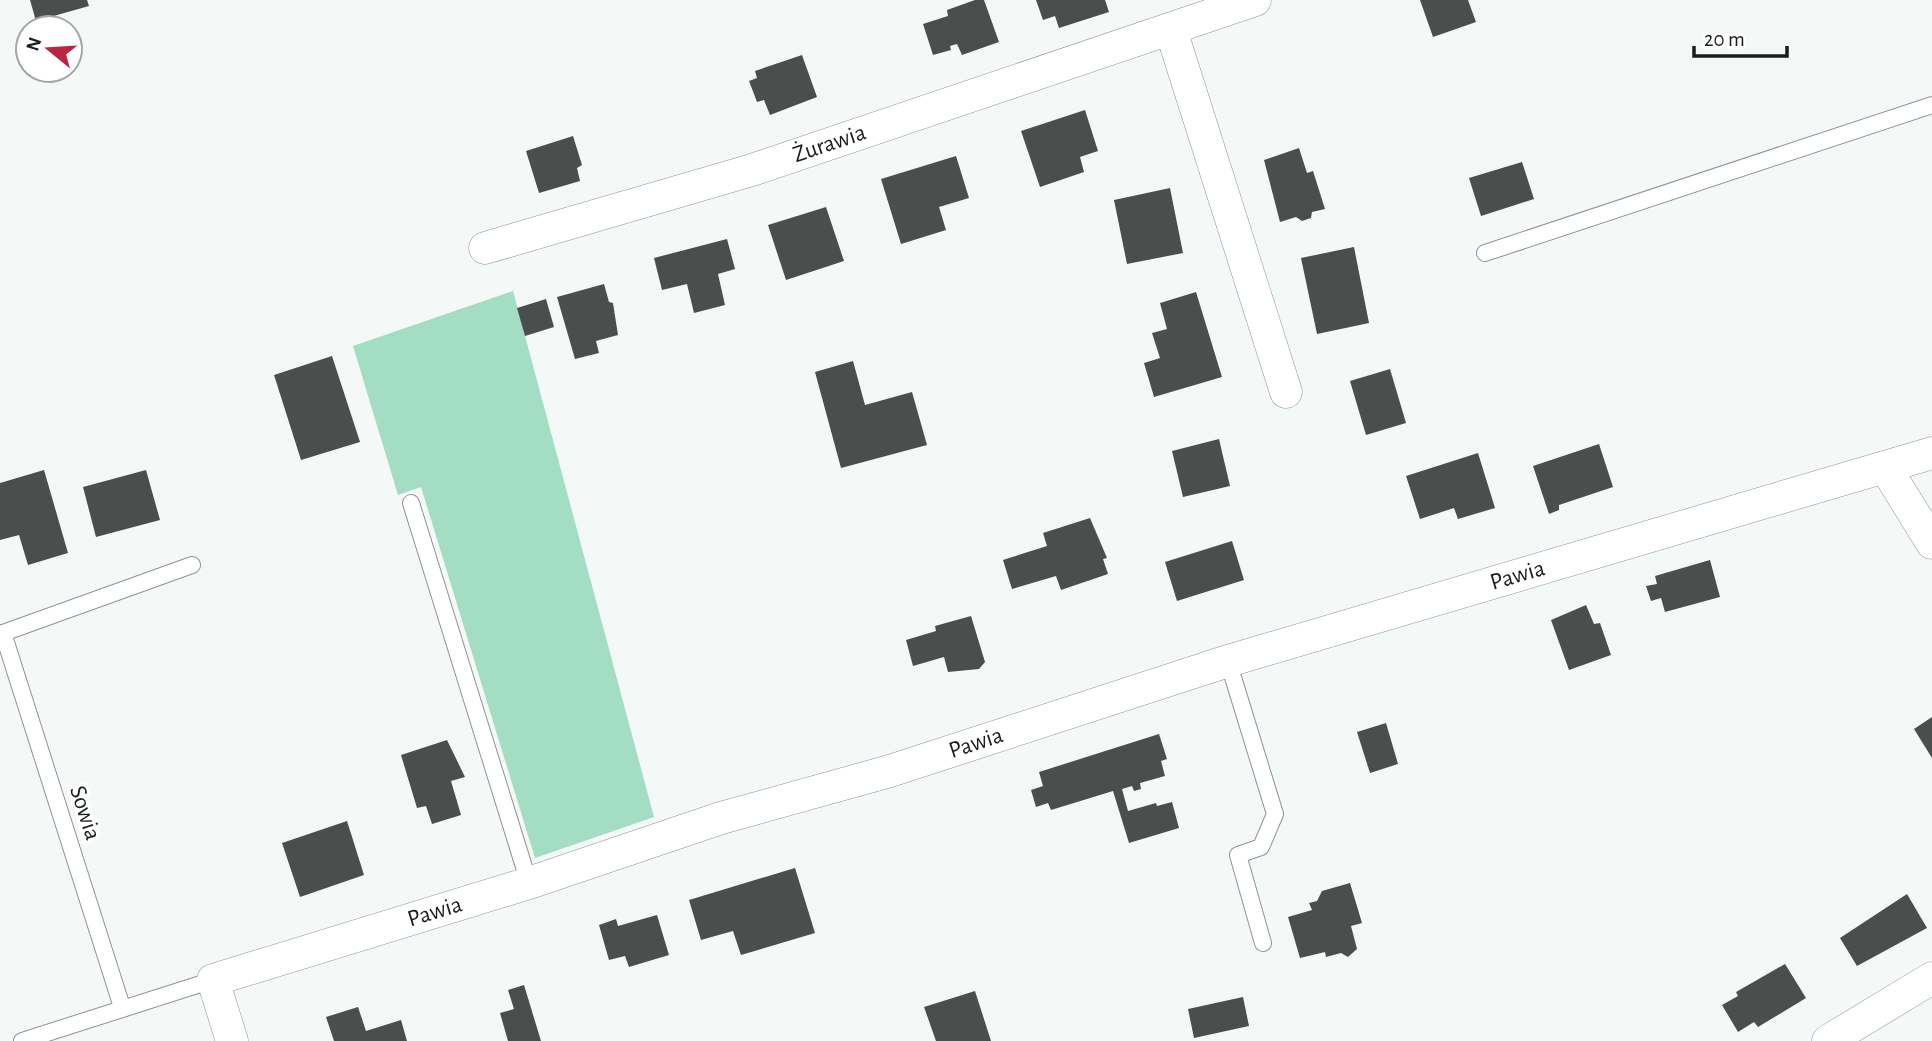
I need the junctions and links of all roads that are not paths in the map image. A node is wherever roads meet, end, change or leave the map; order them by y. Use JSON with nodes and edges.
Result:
{"nodes":[{"id":1,"x":1255,"y":0,"type":"edge"},
{"id":2,"x":1171,"y":30,"type":"junction"},
{"id":3,"x":1932,"y":105,"type":"edge"},
{"id":4,"x":485,"y":248,"type":"dead end"},
{"id":5,"x":1485,"y":253,"type":"dead end"},
{"id":6,"x":1286,"y":392,"type":"dead end"},
{"id":7,"x":1932,"y":453,"type":"edge"},
{"id":8,"x":1885,"y":467,"type":"junction"},
{"id":9,"x":411,"y":503,"type":"dead end"},
{"id":10,"x":1932,"y":543,"type":"edge"},
{"id":11,"x":192,"y":565,"type":"dead end"},
{"id":12,"x":2,"y":634,"type":"edge"},
{"id":13,"x":1228,"y":661,"type":"junction"},
{"id":14,"x":529,"y":883,"type":"junction"},
{"id":15,"x":1263,"y":943,"type":"dead end"},
{"id":16,"x":1932,"y":978,"type":"edge"},
{"id":17,"x":213,"y":980,"type":"junction"},
{"id":18,"x":122,"y":1007,"type":"junction"},
{"id":19,"x":22,"y":1041,"type":"edge"},
{"id":20,"x":232,"y":1041,"type":"edge"},
{"id":21,"x":1828,"y":1041,"type":"edge"}],
"edges":[{"from":1,"to":2,"type":"street","name":"Żurawia"},
{"from":2,"to":4,"type":"street","name":"Żurawia"},
{"from":2,"to":6,"type":"street"},
{"from":3,"to":5,"type":"lane"},
{"from":7,"to":8,"type":"street","name":"Pawia"},
{"from":8,"to":10,"type":"street"},
{"from":8,"to":13,"type":"street","name":"Pawia"},
{"from":9,"to":14,"type":"lane"},
{"from":11,"to":12,"type":"lane","name":"Sowia"},
{"from":12,"to":18,"type":"lane","name":"Sowia"},
{"from":13,"to":14,"type":"street","name":"Pawia"},
{"from":13,"to":15,"type":"lane"},
{"from":14,"to":17,"type":"street","name":"Pawia"},
{"from":16,"to":21,"type":"street"},
{"from":17,"to":18,"type":"lane","name":"Pawia"},
{"from":17,"to":20,"type":"street"},
{"from":18,"to":19,"type":"lane","name":"Pawia"}]}
